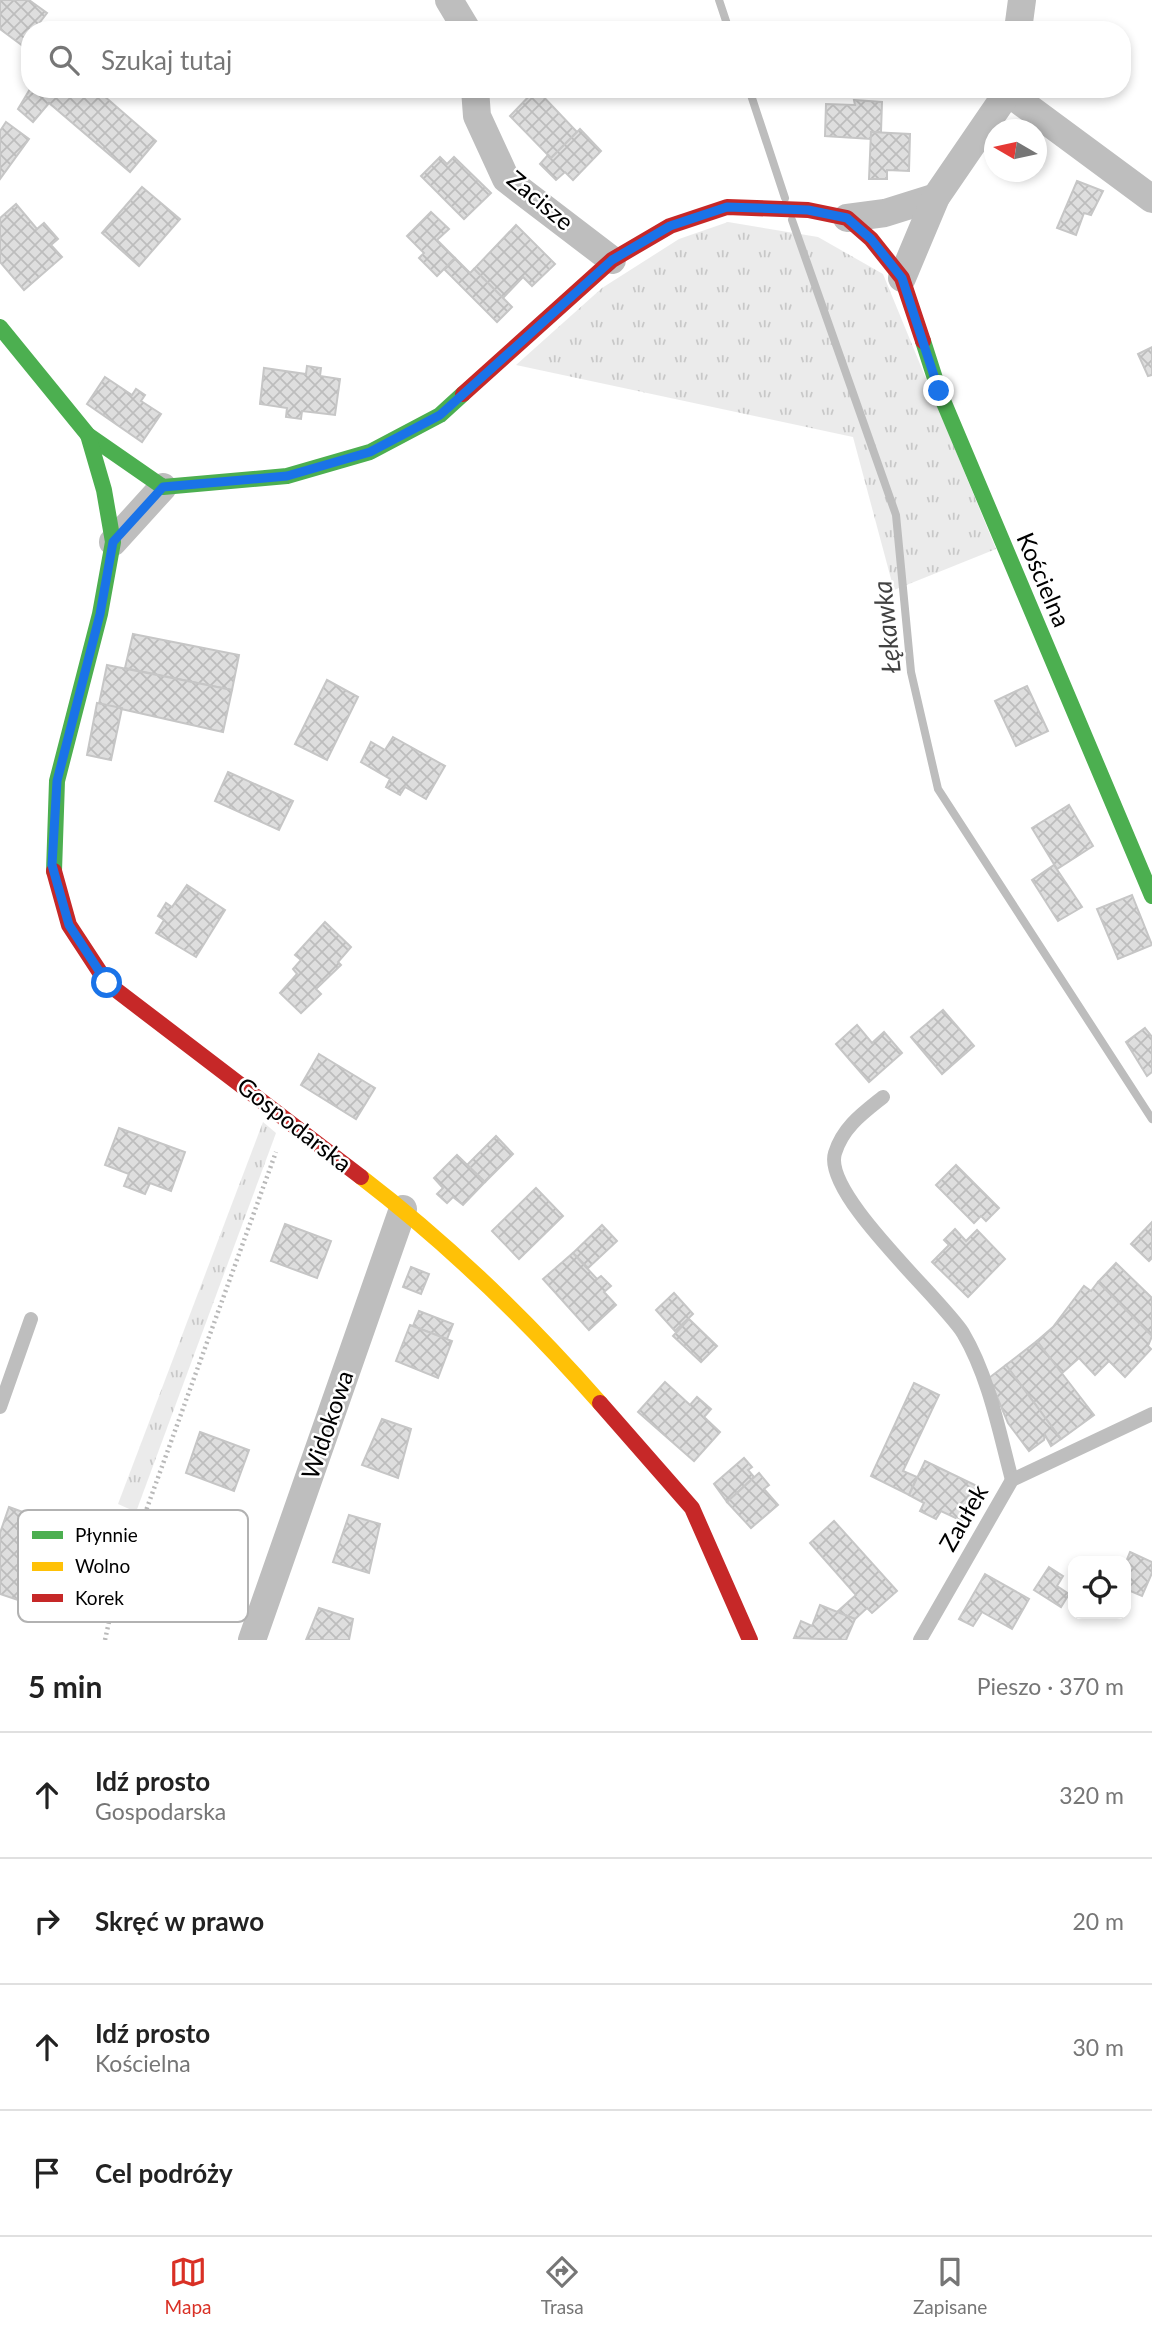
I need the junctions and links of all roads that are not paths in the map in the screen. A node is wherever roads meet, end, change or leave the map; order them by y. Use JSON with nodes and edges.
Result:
{"nodes":[{"id":1,"x":449,"y":0,"type":"edge"},
{"id":2,"x":1022,"y":0,"type":"edge"},
{"id":3,"x":462,"y":21,"type":"edge"},
{"id":4,"x":1019,"y":21,"type":"edge"},
{"id":5,"x":476,"y":98,"type":"edge"},
{"id":6,"x":1006,"y":98,"type":"edge"},
{"id":7,"x":1018,"y":98,"type":"edge"},
{"id":8,"x":936,"y":197,"type":"junction"},
{"id":9,"x":1152,"y":199,"type":"edge"},
{"id":10,"x":847,"y":218,"type":"junction"},
{"id":11,"x":612,"y":260,"type":"junction"},
{"id":12,"x":902,"y":278,"type":"junction"},
{"id":13,"x":0,"y":327,"type":"edge"},
{"id":14,"x":88,"y":435,"type":"junction"},
{"id":15,"x":163,"y":487,"type":"junction"},
{"id":16,"x":113,"y":542,"type":"junction"},
{"id":17,"x":1152,"y":895,"type":"edge"},
{"id":18,"x":883,"y":1097,"type":"dead end"},
{"id":19,"x":403,"y":1209,"type":"junction"},
{"id":20,"x":31,"y":1319,"type":"dead end"},
{"id":21,"x":0,"y":1407,"type":"edge"},
{"id":22,"x":1152,"y":1414,"type":"edge"},
{"id":23,"x":1012,"y":1480,"type":"junction"},
{"id":24,"x":252,"y":1640,"type":"edge"},
{"id":25,"x":750,"y":1640,"type":"edge"},
{"id":26,"x":920,"y":1640,"type":"edge"}],
"edges":[{"from":1,"to":3,"type":"street"},
{"from":2,"to":4,"type":"street"},
{"from":5,"to":11,"type":"street","name":"Zacisze"},
{"from":6,"to":8,"type":"street"},
{"from":7,"to":9,"type":"street"},
{"from":8,"to":10,"type":"street"},
{"from":8,"to":12,"type":"street"},
{"from":10,"to":11,"type":"street"},
{"from":10,"to":12,"type":"street"},
{"from":11,"to":15,"type":"street"},
{"from":12,"to":17,"type":"street","name":"Kościelna"},
{"from":13,"to":14,"type":"street","name":"Gospodarska"},
{"from":14,"to":15,"type":"street","name":"Gospodarska"},
{"from":14,"to":16,"type":"street","name":"Gospodarska"},
{"from":15,"to":16,"type":"street"},
{"from":16,"to":19,"type":"street","name":"Gospodarska"},
{"from":18,"to":23,"type":"lane"},
{"from":19,"to":24,"type":"street","name":"Widokowa"},
{"from":19,"to":25,"type":"street","name":"Gospodarska"},
{"from":20,"to":21,"type":"lane"},
{"from":22,"to":23,"type":"lane","name":"Zaułek"},
{"from":23,"to":26,"type":"lane","name":"Zaułek"}]}
